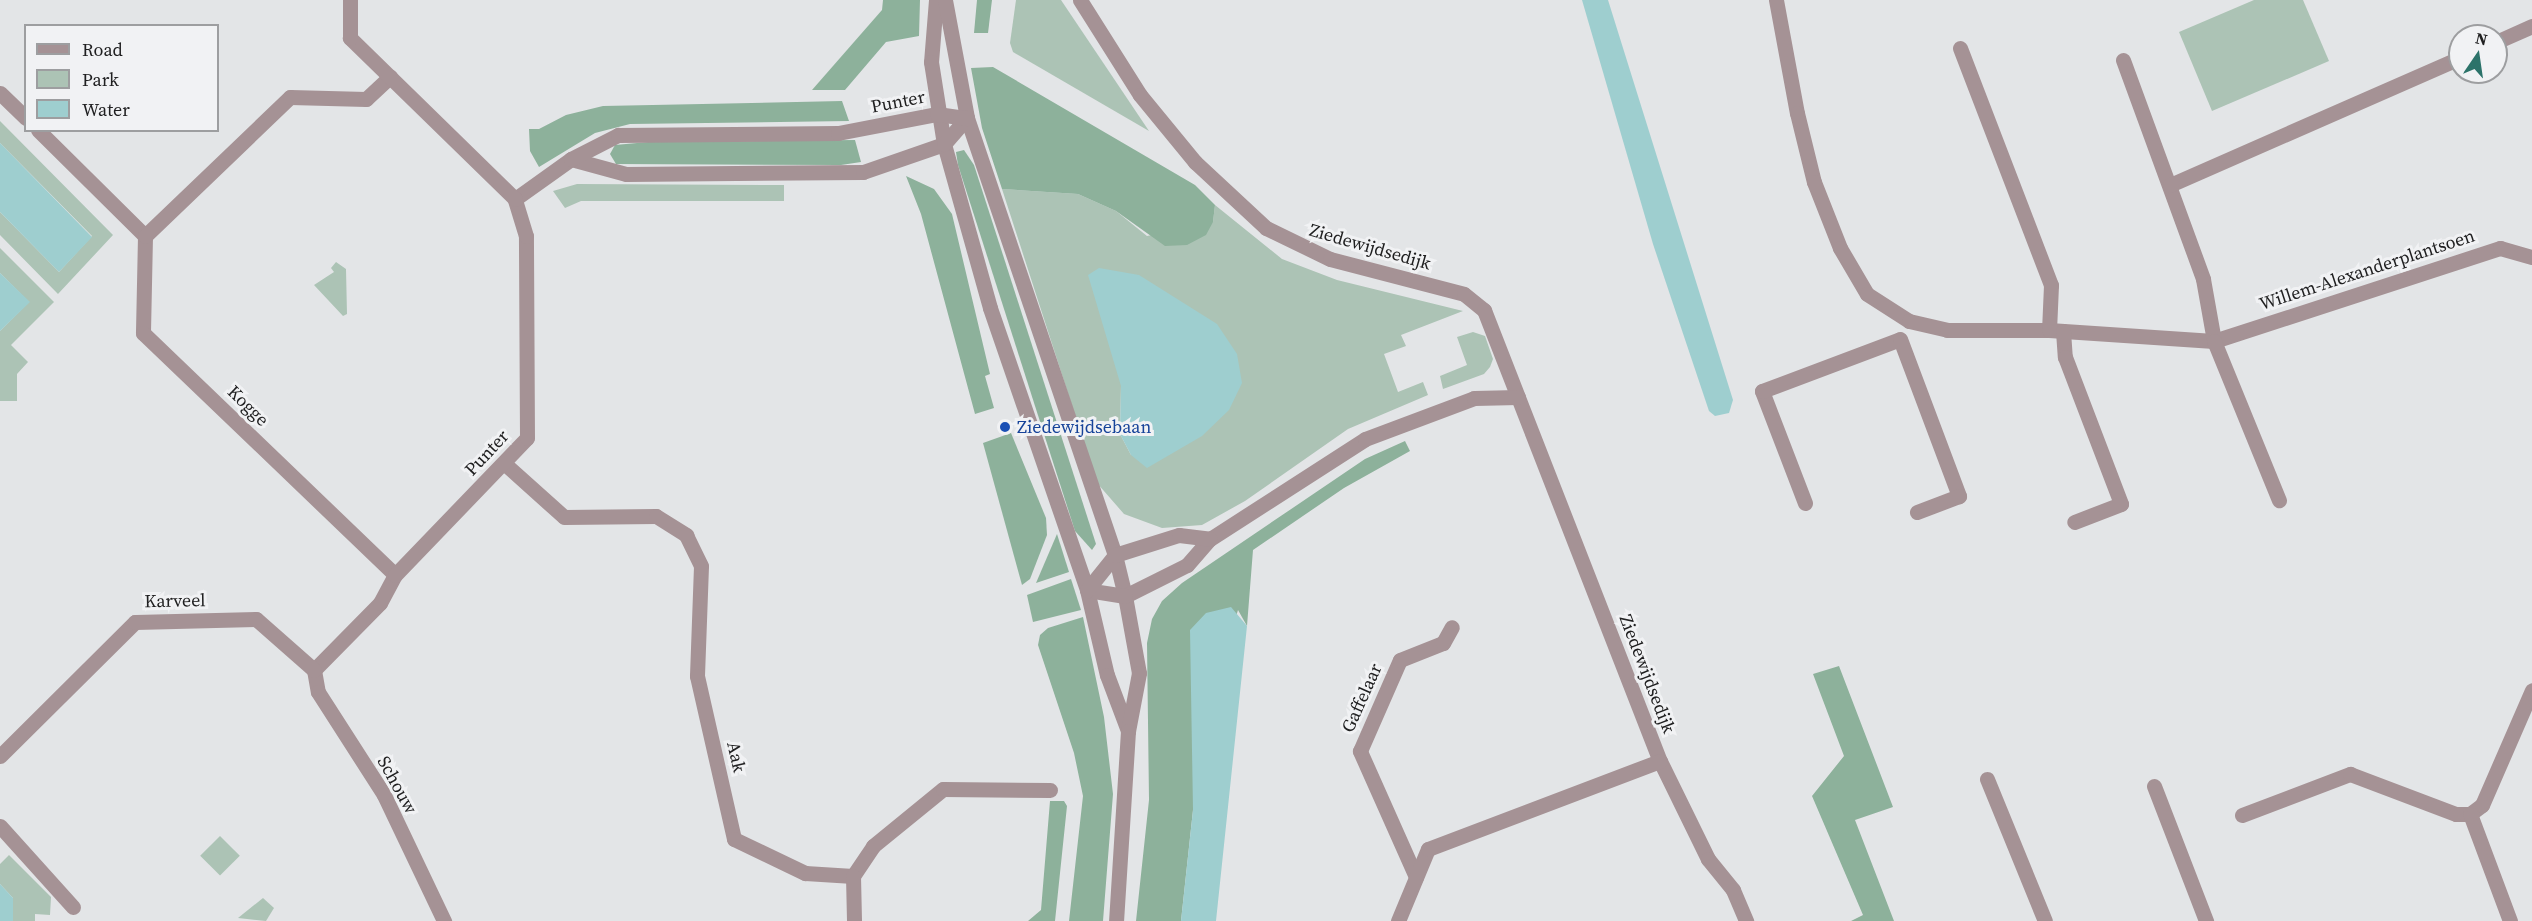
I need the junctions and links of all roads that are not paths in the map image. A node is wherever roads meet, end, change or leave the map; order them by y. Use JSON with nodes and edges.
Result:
{"nodes":[{"id":1,"x":350,"y":0,"type":"edge"},
{"id":2,"x":936,"y":0,"type":"edge"},
{"id":3,"x":945,"y":0,"type":"edge"},
{"id":4,"x":1080,"y":0,"type":"edge"},
{"id":5,"x":1776,"y":0,"type":"edge"},
{"id":6,"x":2532,"y":26,"type":"edge"},
{"id":7,"x":2508,"y":37,"type":"edge"},
{"id":8,"x":1960,"y":48,"type":"dead end"},
{"id":9,"x":2123,"y":60,"type":"dead end"},
{"id":10,"x":2448,"y":63,"type":"edge"},
{"id":11,"x":390,"y":77,"type":"junction"},
{"id":12,"x":0,"y":93,"type":"edge"},
{"id":13,"x":937,"y":114,"type":"junction"},
{"id":14,"x":24,"y":116,"type":"edge"},
{"id":15,"x":967,"y":118,"type":"junction"},
{"id":16,"x":40,"y":132,"type":"edge"},
{"id":17,"x":944,"y":144,"type":"junction"},
{"id":18,"x":571,"y":159,"type":"junction"},
{"id":19,"x":2170,"y":185,"type":"junction"},
{"id":20,"x":515,"y":199,"type":"junction"},
{"id":21,"x":145,"y":236,"type":"junction"},
{"id":22,"x":2532,"y":257,"type":"edge"},
{"id":23,"x":1909,"y":321,"type":"junction"},
{"id":24,"x":2056,"y":331,"type":"junction"},
{"id":25,"x":1900,"y":339,"type":"junction"},
{"id":26,"x":2214,"y":340,"type":"junction"},
{"id":27,"x":1518,"y":397,"type":"junction"},
{"id":28,"x":505,"y":464,"type":"junction"},
{"id":29,"x":2279,"y":500,"type":"dead end"},
{"id":30,"x":1805,"y":503,"type":"dead end"},
{"id":31,"x":1917,"y":512,"type":"dead end"},
{"id":32,"x":2074,"y":522,"type":"dead end"},
{"id":33,"x":1210,"y":540,"type":"junction"},
{"id":34,"x":1116,"y":555,"type":"junction"},
{"id":35,"x":395,"y":575,"type":"junction"},
{"id":36,"x":1087,"y":590,"type":"junction"},
{"id":37,"x":1125,"y":596,"type":"junction"},
{"id":38,"x":1452,"y":627,"type":"dead end"},
{"id":39,"x":314,"y":670,"type":"junction"},
{"id":40,"x":2532,"y":690,"type":"edge"},
{"id":41,"x":1128,"y":731,"type":"junction"},
{"id":42,"x":0,"y":756,"type":"edge"},
{"id":43,"x":1660,"y":761,"type":"junction"},
{"id":44,"x":1987,"y":779,"type":"dead end"},
{"id":45,"x":2154,"y":786,"type":"dead end"},
{"id":46,"x":1050,"y":790,"type":"dead end"},
{"id":47,"x":2470,"y":814,"type":"junction"},
{"id":48,"x":2242,"y":815,"type":"dead end"},
{"id":49,"x":0,"y":826,"type":"edge"},
{"id":50,"x":853,"y":876,"type":"junction"},
{"id":51,"x":1416,"y":877,"type":"junction"},
{"id":52,"x":73,"y":907,"type":"dead end"},
{"id":53,"x":444,"y":921,"type":"edge"},
{"id":54,"x":854,"y":921,"type":"edge"},
{"id":55,"x":1116,"y":921,"type":"edge"},
{"id":56,"x":1398,"y":921,"type":"edge"},
{"id":57,"x":1746,"y":921,"type":"edge"},
{"id":58,"x":2045,"y":921,"type":"edge"},
{"id":59,"x":2206,"y":921,"type":"edge"},
{"id":60,"x":2510,"y":921,"type":"edge"}],
"edges":[{"from":1,"to":11,"type":"street","name":"Punter"},
{"from":2,"to":13,"type":"street"},
{"from":3,"to":15,"type":"street"},
{"from":4,"to":27,"type":"street","name":"Ziedewijdsedijk"},
{"from":5,"to":23,"type":"street","name":"Willem-Alexanderplantsoen"},
{"from":6,"to":7,"type":"street"},
{"from":8,"to":24,"type":"street"},
{"from":9,"to":19,"type":"street"},
{"from":10,"to":19,"type":"street"},
{"from":11,"to":20,"type":"street","name":"Punter"},
{"from":11,"to":21,"type":"street"},
{"from":12,"to":14,"type":"street"},
{"from":13,"to":15,"type":"street","name":"Punter"},
{"from":13,"to":17,"type":"street"},
{"from":13,"to":18,"type":"street","name":"Punter"},
{"from":15,"to":17,"type":"street"},
{"from":15,"to":34,"type":"street"},
{"from":16,"to":21,"type":"street"},
{"from":17,"to":18,"type":"street"},
{"from":17,"to":36,"type":"street"},
{"from":18,"to":20,"type":"street","name":"Punter"},
{"from":19,"to":26,"type":"street"},
{"from":20,"to":28,"type":"street","name":"Punter"},
{"from":21,"to":35,"type":"street","name":"Kogge"},
{"from":22,"to":26,"type":"street","name":"Willem-Alexanderplantsoen"},
{"from":23,"to":24,"type":"street","name":"Willem-Alexanderplantsoen"},
{"from":23,"to":25,"type":"street"},
{"from":24,"to":26,"type":"street","name":"Willem-Alexanderplantsoen"},
{"from":24,"to":32,"type":"street"},
{"from":25,"to":30,"type":"street"},
{"from":25,"to":31,"type":"street"},
{"from":26,"to":29,"type":"street"},
{"from":27,"to":33,"type":"street"},
{"from":27,"to":43,"type":"street","name":"Ziedewijdsedijk"},
{"from":28,"to":35,"type":"street","name":"Punter"},
{"from":28,"to":50,"type":"street","name":"Aak"},
{"from":33,"to":34,"type":"street"},
{"from":33,"to":37,"type":"street"},
{"from":34,"to":36,"type":"street"},
{"from":34,"to":37,"type":"street"},
{"from":35,"to":39,"type":"street","name":"Punter"},
{"from":36,"to":37,"type":"street"},
{"from":36,"to":41,"type":"street"},
{"from":37,"to":41,"type":"street"},
{"from":38,"to":51,"type":"street","name":"Gaffelaar"},
{"from":39,"to":42,"type":"street","name":"Karveel"},
{"from":39,"to":53,"type":"street","name":"Schouw"},
{"from":40,"to":47,"type":"street"},
{"from":41,"to":55,"type":"street"},
{"from":43,"to":51,"type":"street"},
{"from":43,"to":57,"type":"street","name":"Ziedewijdsedijk"},
{"from":44,"to":58,"type":"street"},
{"from":45,"to":59,"type":"street"},
{"from":46,"to":50,"type":"street"},
{"from":47,"to":48,"type":"street"},
{"from":47,"to":60,"type":"street"},
{"from":49,"to":52,"type":"street"},
{"from":50,"to":54,"type":"street"},
{"from":51,"to":56,"type":"street"}]}
